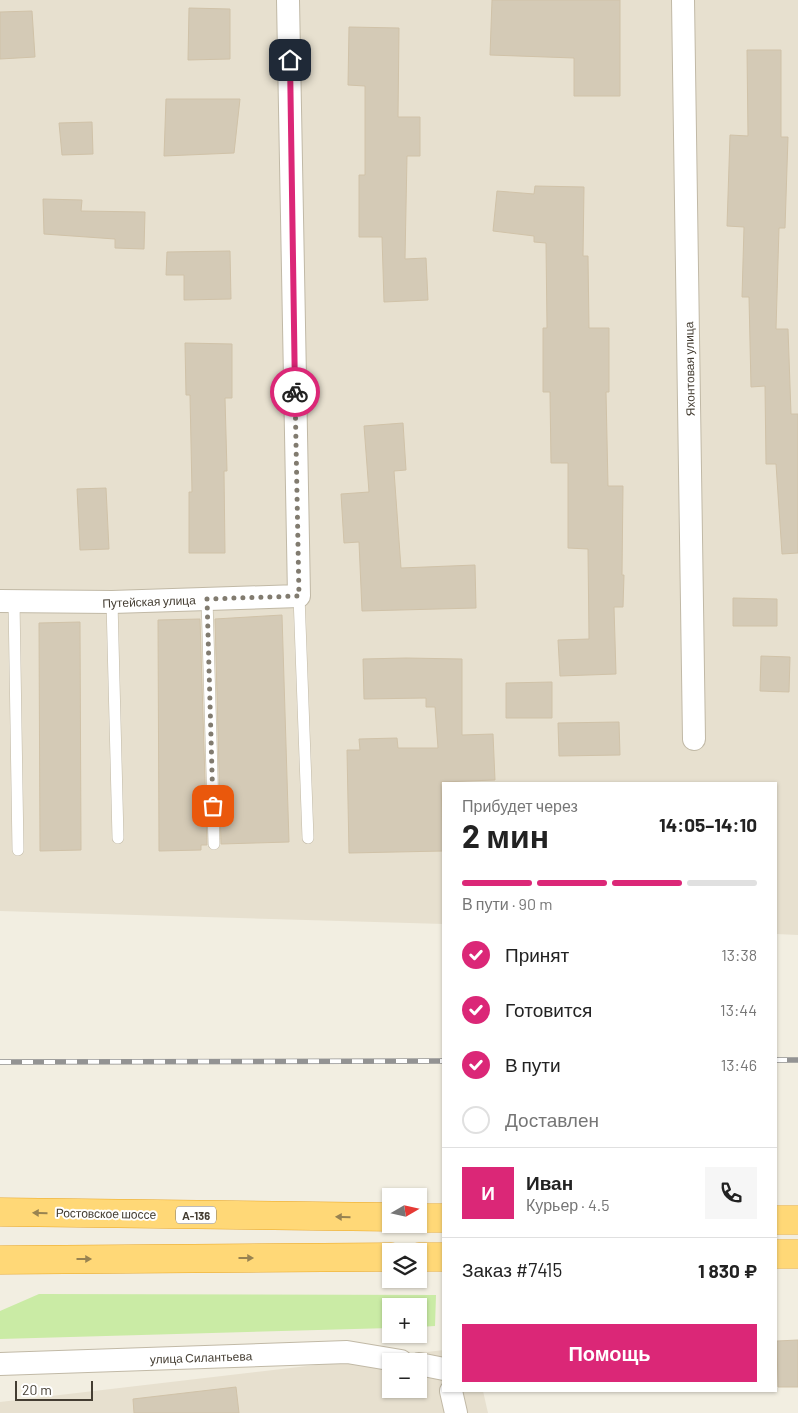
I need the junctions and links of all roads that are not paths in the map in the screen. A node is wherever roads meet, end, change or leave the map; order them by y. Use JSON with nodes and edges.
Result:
{"nodes":[{"id":1,"x":288,"y":0,"type":"edge"},
{"id":2,"x":683,"y":0,"type":"edge"},
{"id":3,"x":299,"y":596,"type":"junction"},
{"id":4,"x":207,"y":599,"type":"junction"},
{"id":5,"x":7,"y":601,"type":"edge"},
{"id":6,"x":112,"y":602,"type":"junction"},
{"id":7,"x":694,"y":739,"type":"dead end"},
{"id":8,"x":118,"y":838,"type":"dead end"},
{"id":9,"x":308,"y":838,"type":"dead end"},
{"id":10,"x":214,"y":844,"type":"dead end"},
{"id":11,"x":18,"y":850,"type":"dead end"},
{"id":12,"x":0,"y":1212,"type":"edge"},
{"id":13,"x":382,"y":1217,"type":"edge"},
{"id":14,"x":428,"y":1218,"type":"edge"},
{"id":15,"x":442,"y":1218,"type":"edge"},
{"id":16,"x":777,"y":1220,"type":"edge"},
{"id":17,"x":798,"y":1220,"type":"edge"},
{"id":18,"x":777,"y":1254,"type":"edge"},
{"id":19,"x":798,"y":1254,"type":"edge"},
{"id":20,"x":382,"y":1257,"type":"edge"},
{"id":21,"x":427,"y":1257,"type":"edge"},
{"id":22,"x":442,"y":1257,"type":"edge"},
{"id":23,"x":0,"y":1260,"type":"edge"},
{"id":24,"x":382,"y":1358,"type":"edge"},
{"id":25,"x":0,"y":1364,"type":"edge"},
{"id":26,"x":427,"y":1366,"type":"edge"},
{"id":27,"x":442,"y":1369,"type":"edge"},
{"id":28,"x":451,"y":1392,"type":"edge"},
{"id":29,"x":456,"y":1413,"type":"edge"}],
"edges":[{"from":1,"to":3,"type":"street"},
{"from":2,"to":7,"type":"street","name":"Яхонтовая улица"},
{"from":3,"to":4,"type":"street","name":"Путейская улица"},
{"from":3,"to":9,"type":"lane"},
{"from":4,"to":6,"type":"street","name":"Путейская улица"},
{"from":4,"to":10,"type":"lane"},
{"from":5,"to":6,"type":"street","name":"Путейская улица"},
{"from":5,"to":11,"type":"lane"},
{"from":6,"to":8,"type":"lane"},
{"from":13,"to":12,"type":"highway","name":"Ростовское шоссе","number":"А-136","one_way":true},
{"from":14,"to":15,"type":"highway"},
{"from":16,"to":17,"type":"highway"},
{"from":18,"to":19,"type":"highway"},
{"from":23,"to":20,"type":"highway","one_way":true},
{"from":21,"to":22,"type":"highway"},
{"from":24,"to":25,"type":"street","name":"улица Силантьева"},
{"from":26,"to":27,"type":"street"},
{"from":28,"to":29,"type":"street"}]}
